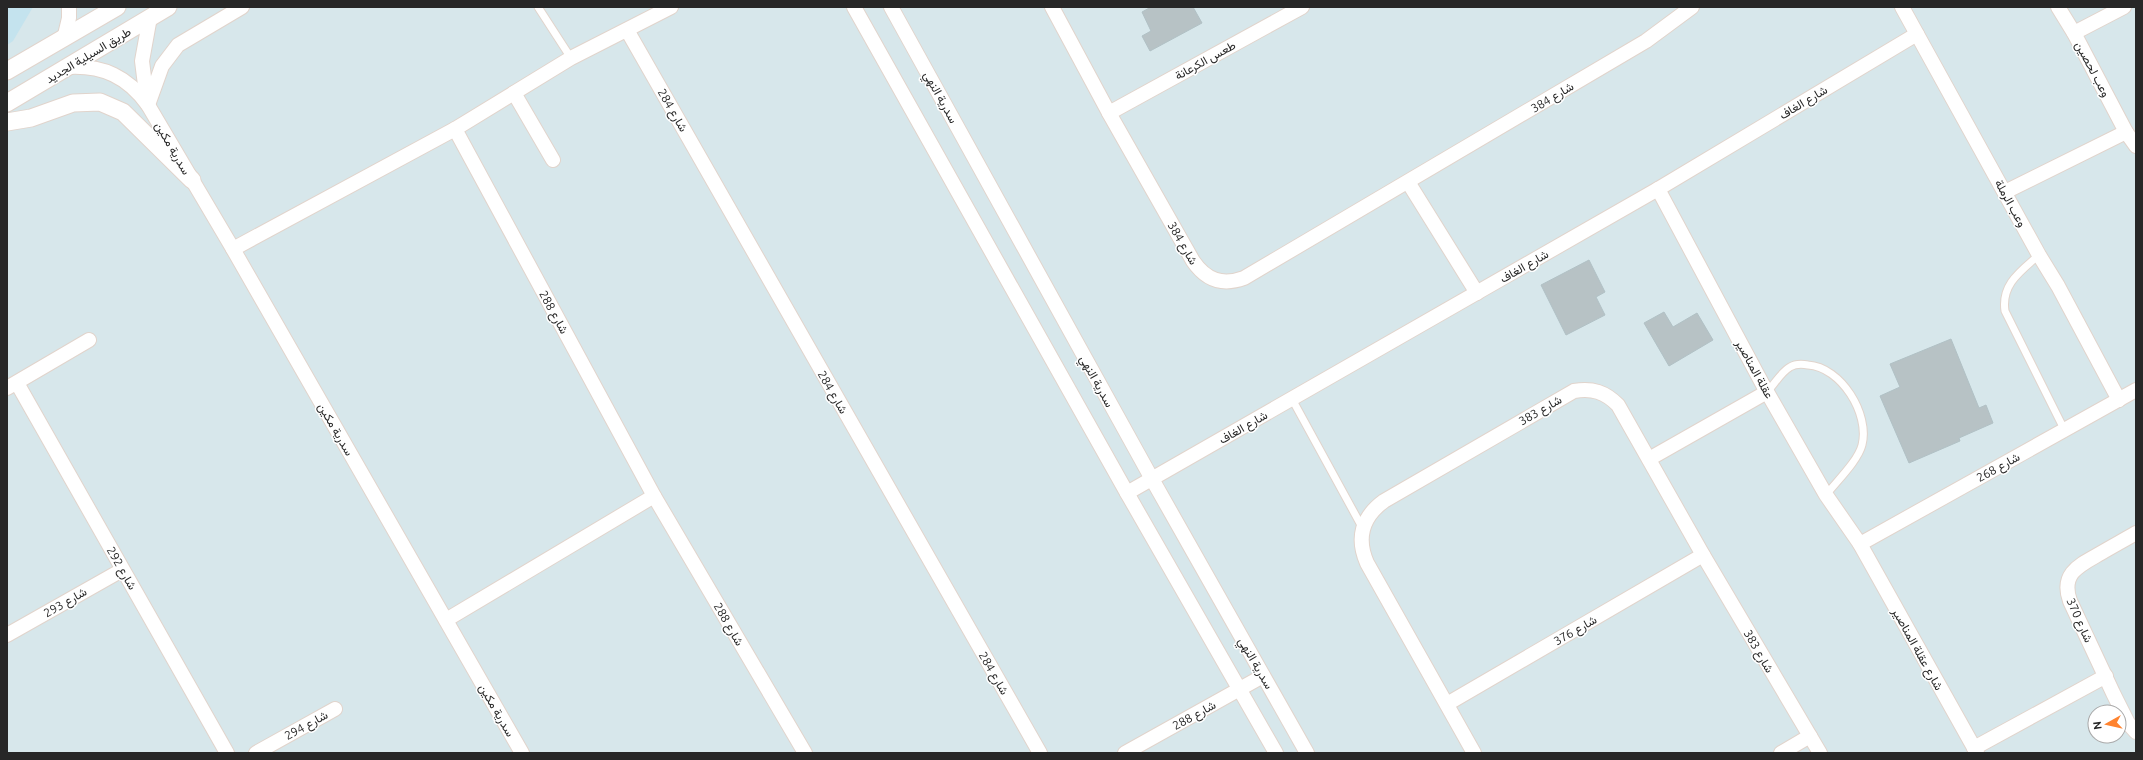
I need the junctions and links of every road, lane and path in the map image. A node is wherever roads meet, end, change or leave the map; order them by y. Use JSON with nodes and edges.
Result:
{"nodes":[{"id":1,"x":69,"y":7,"type":"edge"},
{"id":2,"x":117,"y":7,"type":"edge"},
{"id":3,"x":168,"y":7,"type":"edge"},
{"id":4,"x":242,"y":7,"type":"edge"},
{"id":5,"x":538,"y":7,"type":"edge"},
{"id":6,"x":671,"y":7,"type":"edge"},
{"id":7,"x":854,"y":7,"type":"edge"},
{"id":8,"x":891,"y":7,"type":"edge"},
{"id":9,"x":1052,"y":7,"type":"edge"},
{"id":10,"x":1302,"y":7,"type":"edge"},
{"id":11,"x":1692,"y":7,"type":"edge"},
{"id":12,"x":1902,"y":7,"type":"edge"},
{"id":13,"x":2058,"y":7,"type":"edge"},
{"id":14,"x":2124,"y":7,"type":"edge"},
{"id":15,"x":150,"y":17,"type":"junction"},
{"id":16,"x":627,"y":30,"type":"junction"},
{"id":17,"x":2074,"y":33,"type":"junction"},
{"id":18,"x":1917,"y":34,"type":"junction"},
{"id":19,"x":64,"y":39,"type":"junction"},
{"id":20,"x":571,"y":58,"type":"junction"},
{"id":21,"x":68,"y":67,"type":"junction"},
{"id":22,"x":7,"y":71,"type":"edge"},
{"id":23,"x":514,"y":93,"type":"junction"},
{"id":24,"x":7,"y":103,"type":"edge"},
{"id":25,"x":148,"y":106,"type":"junction"},
{"id":26,"x":1109,"y":113,"type":"junction"},
{"id":27,"x":7,"y":122,"type":"edge"},
{"id":28,"x":455,"y":129,"type":"junction"},
{"id":29,"x":2126,"y":132,"type":"junction"},
{"id":30,"x":2136,"y":146,"type":"edge"},
{"id":31,"x":552,"y":160,"type":"dead end"},
{"id":32,"x":192,"y":180,"type":"junction"},
{"id":33,"x":1408,"y":182,"type":"junction"},
{"id":34,"x":1658,"y":189,"type":"junction"},
{"id":35,"x":2005,"y":192,"type":"junction"},
{"id":36,"x":233,"y":249,"type":"junction"},
{"id":37,"x":2039,"y":255,"type":"junction"},
{"id":38,"x":1477,"y":293,"type":"junction"},
{"id":39,"x":89,"y":340,"type":"dead end"},
{"id":40,"x":12,"y":386,"type":"edge"},
{"id":41,"x":2136,"y":390,"type":"edge"},
{"id":42,"x":1767,"y":392,"type":"junction"},
{"id":43,"x":1292,"y":399,"type":"junction"},
{"id":44,"x":2119,"y":400,"type":"junction"},
{"id":45,"x":2064,"y":429,"type":"junction"},
{"id":46,"x":1649,"y":459,"type":"junction"},
{"id":47,"x":1152,"y":479,"type":"junction"},
{"id":48,"x":1127,"y":493,"type":"junction"},
{"id":49,"x":1826,"y":495,"type":"junction"},
{"id":50,"x":654,"y":496,"type":"junction"},
{"id":51,"x":1362,"y":527,"type":"junction"},
{"id":52,"x":2136,"y":533,"type":"edge"},
{"id":53,"x":1860,"y":544,"type":"junction"},
{"id":54,"x":1703,"y":555,"type":"junction"},
{"id":55,"x":122,"y":570,"type":"junction"},
{"id":56,"x":446,"y":620,"type":"junction"},
{"id":57,"x":7,"y":635,"type":"edge"},
{"id":58,"x":1263,"y":676,"type":"junction"},
{"id":59,"x":2106,"y":676,"type":"junction"},
{"id":60,"x":1240,"y":689,"type":"junction"},
{"id":61,"x":1447,"y":704,"type":"junction"},
{"id":62,"x":335,"y":709,"type":"dead end"},
{"id":63,"x":2136,"y":732,"type":"edge"},
{"id":64,"x":1810,"y":736,"type":"junction"},
{"id":65,"x":1975,"y":750,"type":"edge"},
{"id":66,"x":227,"y":753,"type":"edge"},
{"id":67,"x":256,"y":753,"type":"edge"},
{"id":68,"x":522,"y":753,"type":"edge"},
{"id":69,"x":805,"y":753,"type":"edge"},
{"id":70,"x":1040,"y":753,"type":"edge"},
{"id":71,"x":1125,"y":753,"type":"edge"},
{"id":72,"x":1276,"y":753,"type":"edge"},
{"id":73,"x":1307,"y":753,"type":"edge"},
{"id":74,"x":1474,"y":753,"type":"edge"},
{"id":75,"x":1780,"y":753,"type":"edge"},
{"id":76,"x":1820,"y":753,"type":"edge"}],
"edges":[{"from":1,"to":19,"type":"street"},
{"from":2,"to":19,"type":"street"},
{"from":3,"to":15,"type":"street","name":"طريق السيلية الجديد"},
{"from":4,"to":25,"type":"street"},
{"from":5,"to":20,"type":"lane"},
{"from":6,"to":16,"type":"street"},
{"from":7,"to":48,"type":"street"},
{"from":8,"to":47,"type":"street","name":"سدرية النهي"},
{"from":9,"to":26,"type":"street","name":"شارع 384"},
{"from":10,"to":26,"type":"street","name":"طعس الكرعانة"},
{"from":11,"to":33,"type":"street","name":"شارع 384"},
{"from":12,"to":18,"type":"street","name":"وعب الرملة"},
{"from":13,"to":17,"type":"street","name":"وعب لحصين"},
{"from":14,"to":17,"type":"street"},
{"from":15,"to":21,"type":"street","name":"طريق السيلية الجديد"},
{"from":15,"to":25,"type":"street","name":"سدرية مكين"},
{"from":16,"to":20,"type":"street"},
{"from":16,"to":70,"type":"street","name":"شارع 284"},
{"from":17,"to":29,"type":"street","name":"وعب لحصين"},
{"from":18,"to":34,"type":"street","name":"شارع الغاف"},
{"from":18,"to":35,"type":"street","name":"وعب الرملة"},
{"from":19,"to":22,"type":"street"},
{"from":20,"to":23,"type":"street"},
{"from":21,"to":24,"type":"street","name":"طريق السيلية الجديد"},
{"from":21,"to":25,"type":"street","name":"سدرية مكين"},
{"from":23,"to":28,"type":"street"},
{"from":23,"to":31,"type":"street"},
{"from":25,"to":32,"type":"street","name":"سدرية مكين"},
{"from":26,"to":33,"type":"street","name":"شارع 384"},
{"from":27,"to":32,"type":"street"},
{"from":28,"to":36,"type":"street"},
{"from":28,"to":50,"type":"street","name":"شارع 288"},
{"from":29,"to":30,"type":"street","name":"وعب لحصين"},
{"from":29,"to":35,"type":"street"},
{"from":32,"to":36,"type":"street","name":"سدرية مكين"},
{"from":33,"to":38,"type":"street"},
{"from":34,"to":38,"type":"street","name":"شارع الغاف"},
{"from":34,"to":42,"type":"street","name":"عقلة المناصير"},
{"from":35,"to":37,"type":"street","name":"وعب الرملة"},
{"from":36,"to":56,"type":"street","name":"سدرية مكين"},
{"from":37,"to":44,"type":"street","name":"وعب الرملة"},
{"from":37,"to":45,"type":"lane"},
{"from":38,"to":43,"type":"street","name":"شارع الغاف"},
{"from":39,"to":40,"type":"street","name":"شارع 292"},
{"from":40,"to":55,"type":"street","name":"شارع 292"},
{"from":41,"to":44,"type":"street","name":"شارع 268"},
{"from":42,"to":46,"type":"street"},
{"from":42,"to":49,"type":"street","name":"عقلة المناصير"},
{"from":42,"to":49,"type":"lane"},
{"from":43,"to":47,"type":"street","name":"شارع الغاف"},
{"from":43,"to":51,"type":"lane"},
{"from":44,"to":45,"type":"street","name":"شارع 268"},
{"from":45,"to":53,"type":"street","name":"شارع 268"},
{"from":46,"to":51,"type":"street","name":"شارع 383"},
{"from":46,"to":54,"type":"street","name":"شارع 383"},
{"from":47,"to":48,"type":"street","name":"شارع الغاف"},
{"from":47,"to":58,"type":"street","name":"سدرية النهي"},
{"from":48,"to":60,"type":"street"},
{"from":49,"to":53,"type":"street","name":"عقلة المناصير"},
{"from":50,"to":56,"type":"street"},
{"from":50,"to":69,"type":"street","name":"شارع 288"},
{"from":51,"to":61,"type":"street"},
{"from":52,"to":59,"type":"street","name":"شارع 370"},
{"from":53,"to":65,"type":"street","name":"شارع عقلة المناصير"},
{"from":54,"to":61,"type":"street","name":"شارع 376"},
{"from":54,"to":64,"type":"street","name":"شارع 383"},
{"from":55,"to":57,"type":"street","name":"شارع 293"},
{"from":55,"to":66,"type":"street","name":"شارع 292"},
{"from":56,"to":68,"type":"street","name":"سدرية مكين"},
{"from":58,"to":60,"type":"street","name":"شارع 288"},
{"from":58,"to":73,"type":"street","name":"سدرية النهي"},
{"from":59,"to":63,"type":"street","name":"شارع 370"},
{"from":59,"to":65,"type":"street"},
{"from":60,"to":71,"type":"street","name":"شارع 288"},
{"from":60,"to":72,"type":"street"},
{"from":61,"to":74,"type":"street"},
{"from":62,"to":67,"type":"street","name":"شارع 294"},
{"from":64,"to":75,"type":"street"},
{"from":64,"to":76,"type":"street","name":"شارع 383"}]}
